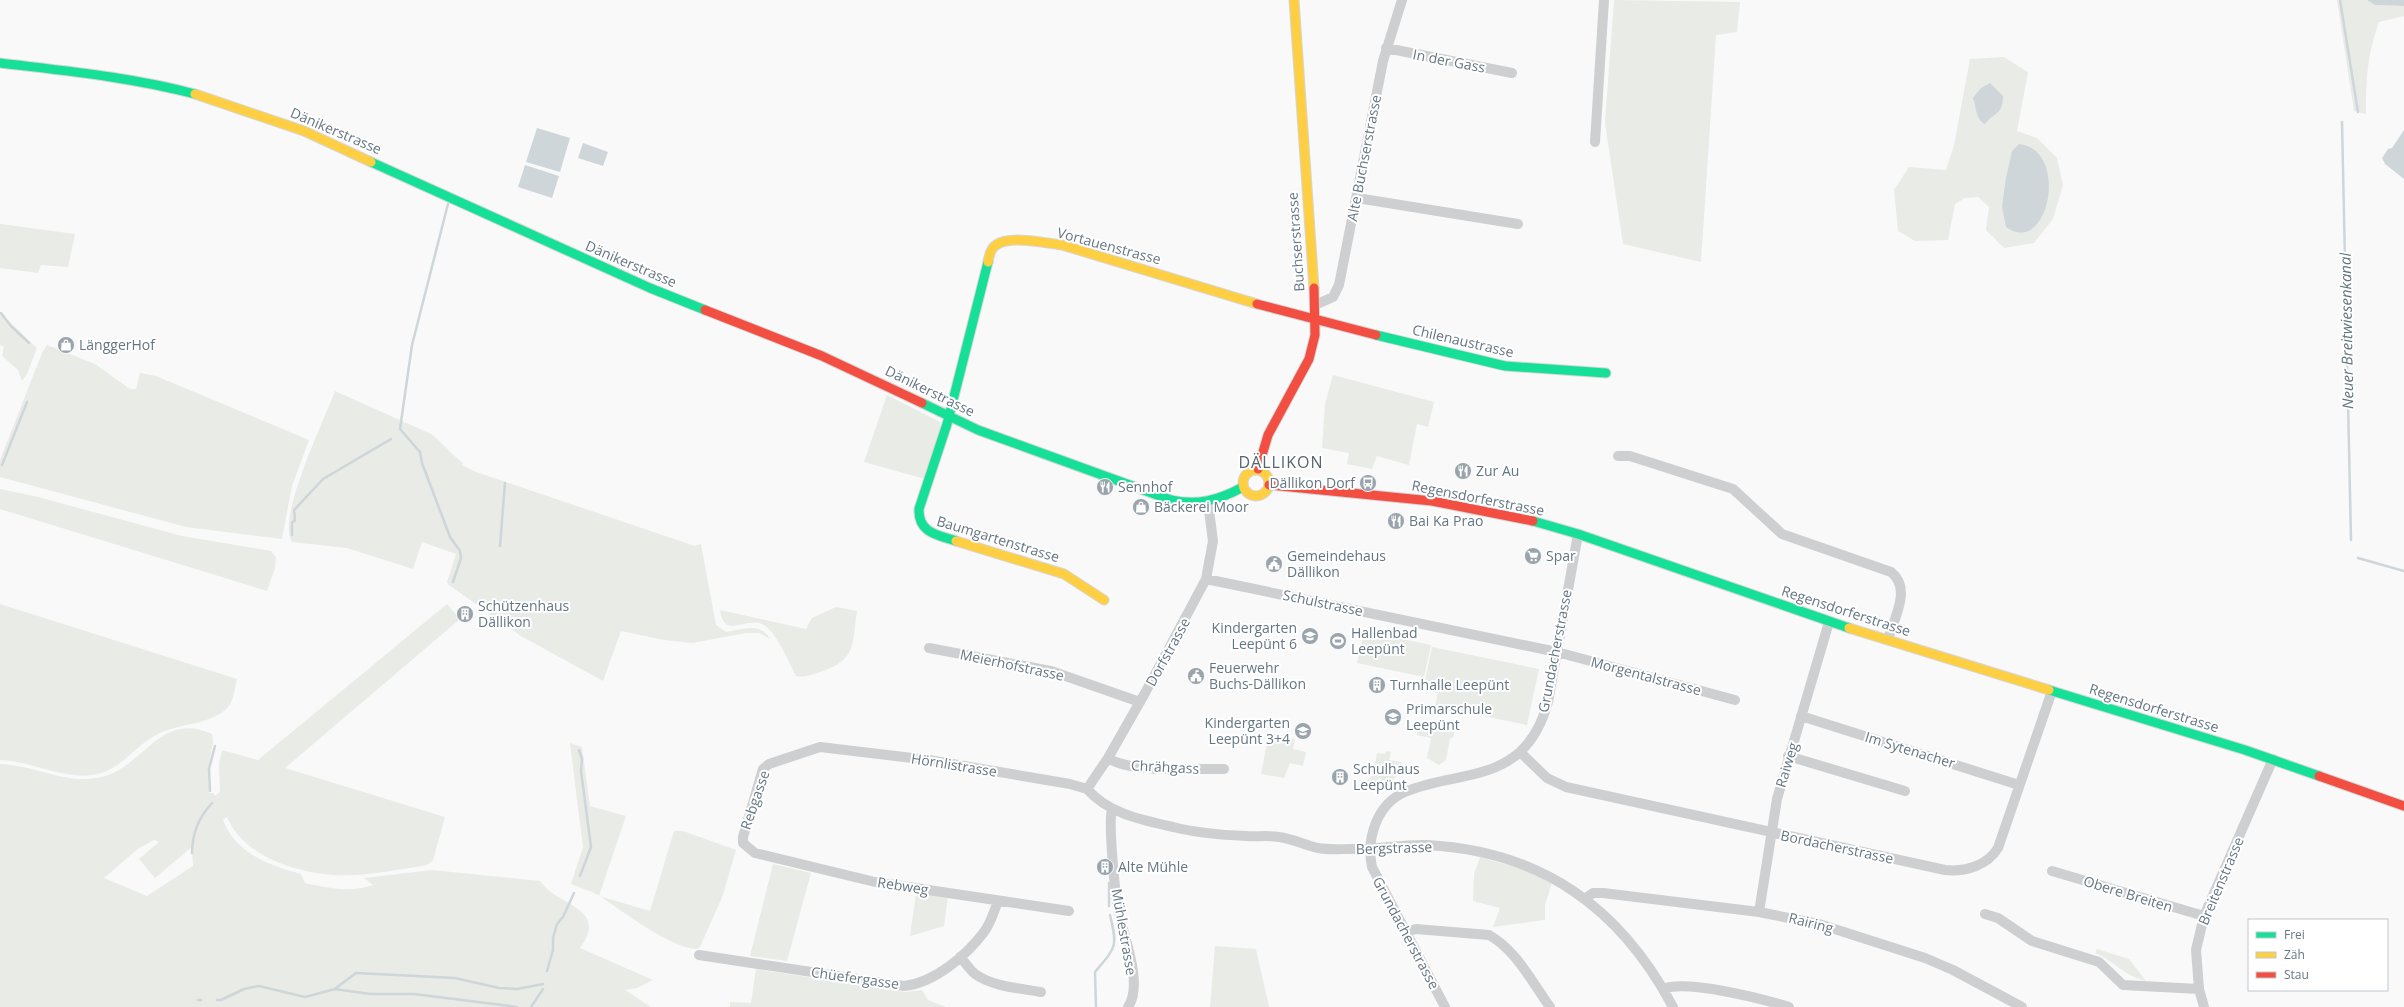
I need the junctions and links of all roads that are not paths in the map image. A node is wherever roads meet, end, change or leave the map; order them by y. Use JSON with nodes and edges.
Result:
{"nodes":[{"id":1,"x":1294,"y":0,"type":"edge"},
{"id":2,"x":1402,"y":0,"type":"edge"},
{"id":3,"x":1604,"y":0,"type":"edge"},
{"id":4,"x":1386,"y":48,"type":"junction"},
{"id":5,"x":0,"y":63,"type":"edge"},
{"id":6,"x":1512,"y":73,"type":"dead end"},
{"id":7,"x":1595,"y":142,"type":"dead end"},
{"id":8,"x":1357,"y":198,"type":"junction"},
{"id":9,"x":1518,"y":224,"type":"dead end"},
{"id":10,"x":1315,"y":305,"type":"junction"},
{"id":11,"x":1316,"y":321,"type":"junction"},
{"id":12,"x":1606,"y":373,"type":"dead end"},
{"id":13,"x":949,"y":416,"type":"junction"},
{"id":14,"x":1618,"y":456,"type":"dead end"},
{"id":15,"x":1258,"y":469,"type":"junction"},
{"id":16,"x":1269,"y":485,"type":"junction"},
{"id":17,"x":1243,"y":487,"type":"junction"},
{"id":18,"x":1208,"y":503,"type":"junction"},
{"id":19,"x":1578,"y":534,"type":"junction"},
{"id":20,"x":1206,"y":580,"type":"junction"},
{"id":21,"x":1104,"y":600,"type":"dead end"},
{"id":22,"x":1829,"y":622,"type":"junction"},
{"id":23,"x":1888,"y":639,"type":"junction"},
{"id":24,"x":929,"y":648,"type":"dead end"},
{"id":25,"x":1557,"y":652,"type":"junction"},
{"id":26,"x":2052,"y":692,"type":"junction"},
{"id":27,"x":1735,"y":700,"type":"dead end"},
{"id":28,"x":1140,"y":702,"type":"junction"},
{"id":29,"x":1801,"y":716,"type":"junction"},
{"id":30,"x":820,"y":747,"type":"joint"},
{"id":31,"x":1520,"y":752,"type":"junction"},
{"id":32,"x":1788,"y":756,"type":"junction"},
{"id":33,"x":1108,"y":758,"type":"junction"},
{"id":34,"x":2273,"y":759,"type":"junction"},
{"id":35,"x":1224,"y":768,"type":"dead end"},
{"id":36,"x":2019,"y":784,"type":"junction"},
{"id":37,"x":1087,"y":789,"type":"junction"},
{"id":38,"x":1905,"y":791,"type":"dead end"},
{"id":39,"x":2404,"y":806,"type":"edge"},
{"id":40,"x":1112,"y":809,"type":"junction"},
{"id":41,"x":1770,"y":832,"type":"junction"},
{"id":42,"x":743,"y":843,"type":"joint"},
{"id":43,"x":1370,"y":848,"type":"junction"},
{"id":44,"x":2052,"y":870,"type":"dead end"},
{"id":45,"x":1586,"y":898,"type":"junction"},
{"id":46,"x":998,"y":901,"type":"junction"},
{"id":47,"x":1069,"y":911,"type":"dead end"},
{"id":48,"x":1759,"y":912,"type":"junction"},
{"id":49,"x":1985,"y":914,"type":"dead end"},
{"id":50,"x":2204,"y":916,"type":"junction"},
{"id":51,"x":1405,"y":932,"type":"junction"},
{"id":52,"x":699,"y":955,"type":"dead end"},
{"id":53,"x":960,"y":957,"type":"junction"},
{"id":54,"x":1663,"y":989,"type":"junction"},
{"id":55,"x":2199,"y":989,"type":"junction"},
{"id":56,"x":1041,"y":992,"type":"dead end"},
{"id":57,"x":1128,"y":1007,"type":"edge"},
{"id":58,"x":1445,"y":1007,"type":"edge"},
{"id":59,"x":1550,"y":1007,"type":"edge"},
{"id":60,"x":1673,"y":1007,"type":"edge"},
{"id":61,"x":1789,"y":1007,"type":"edge"},
{"id":62,"x":2022,"y":1007,"type":"edge"},
{"id":63,"x":2204,"y":1007,"type":"edge"}],
"edges":[{"from":1,"to":10,"type":"street","name":"Buchserstrasse"},
{"from":2,"to":4,"type":"street","name":"Alte Buchserstrasse"},
{"from":3,"to":7,"type":"street"},
{"from":4,"to":6,"type":"street","name":"In der Gass"},
{"from":4,"to":8,"type":"street","name":"Alte Buchserstrasse"},
{"from":5,"to":13,"type":"street","name":"Dänikerstrasse"},
{"from":8,"to":9,"type":"street"},
{"from":8,"to":10,"type":"street","name":"Alte Buchserstrasse"},
{"from":10,"to":11,"type":"street","name":"Buchserstrasse"},
{"from":11,"to":12,"type":"street","name":"Chilenaustrasse"},
{"from":11,"to":13,"type":"street","name":"Vortauenstrasse"},
{"from":11,"to":15,"type":"street","name":"Buchserstrasse"},
{"from":13,"to":18,"type":"street","name":"Dänikerstrasse"},
{"from":13,"to":21,"type":"street","name":"Baumgartenstrasse"},
{"from":14,"to":23,"type":"street"},
{"from":15,"to":16,"type":"street"},
{"from":15,"to":17,"type":"street"},
{"from":16,"to":17,"type":"street"},
{"from":16,"to":19,"type":"street","name":"Regensdorferstrasse"},
{"from":17,"to":18,"type":"street","name":"Dänikerstrasse"},
{"from":18,"to":20,"type":"street","name":"Dorfstrasse"},
{"from":19,"to":22,"type":"street","name":"Regensdorferstrasse"},
{"from":19,"to":25,"type":"street","name":"Grundacherstrasse"},
{"from":20,"to":25,"type":"street","name":"Schulstrasse"},
{"from":20,"to":28,"type":"street","name":"Dorfstrasse"},
{"from":22,"to":23,"type":"street","name":"Regensdorferstrasse"},
{"from":22,"to":29,"type":"street","name":"Raiweg"},
{"from":23,"to":26,"type":"street","name":"Regensdorferstrasse"},
{"from":24,"to":28,"type":"street","name":"Meierhofstrasse"},
{"from":25,"to":27,"type":"street","name":"Morgentalstrasse"},
{"from":25,"to":31,"type":"street","name":"Grundacherstrasse"},
{"from":26,"to":34,"type":"street","name":"Regensdorferstrasse"},
{"from":26,"to":36,"type":"street","name":"Bordacherstrasse"},
{"from":28,"to":33,"type":"street","name":"Dorfstrasse"},
{"from":29,"to":32,"type":"street","name":"Raiweg"},
{"from":29,"to":36,"type":"street","name":"Im Sytenacher"},
{"from":30,"to":37,"type":"street","name":"Hörnlistrasse"},
{"from":30,"to":42,"type":"street","name":"Rebgasse"},
{"from":31,"to":41,"type":"street","name":"Bordacherstrasse"},
{"from":31,"to":43,"type":"street","name":"Grundacherstrasse"},
{"from":32,"to":38,"type":"street"},
{"from":32,"to":41,"type":"street","name":"Raiweg"},
{"from":33,"to":35,"type":"street","name":"Chrähgass"},
{"from":33,"to":37,"type":"street","name":"Dorfstrasse"},
{"from":34,"to":39,"type":"street","name":"Regensdorferstrasse"},
{"from":34,"to":50,"type":"street","name":"Breitenstrasse"},
{"from":36,"to":41,"type":"street","name":"Bordacherstrasse"},
{"from":37,"to":40,"type":"street","name":"Bergstrasse"},
{"from":40,"to":43,"type":"street","name":"Bergstrasse"},
{"from":40,"to":57,"type":"street","name":"Mühlestrasse"},
{"from":41,"to":48,"type":"street","name":"Raiweg"},
{"from":42,"to":46,"type":"street","name":"Rebweg"},
{"from":43,"to":45,"type":"street","name":"Bergstrasse"},
{"from":43,"to":51,"type":"street","name":"Grundacherstrasse"},
{"from":44,"to":50,"type":"street","name":"Obere Breiten"},
{"from":45,"to":48,"type":"street","name":"Rairing"},
{"from":45,"to":54,"type":"street","name":"Bergstrasse"},
{"from":46,"to":47,"type":"street","name":"Rebweg"},
{"from":46,"to":53,"type":"street","name":"Chüefergasse"},
{"from":48,"to":62,"type":"street","name":"Rairing"},
{"from":49,"to":55,"type":"street"},
{"from":50,"to":55,"type":"street","name":"Breitenstrasse"},
{"from":51,"to":58,"type":"street","name":"Grundacherstrasse"},
{"from":51,"to":59,"type":"street"},
{"from":52,"to":53,"type":"street","name":"Chüefergasse"},
{"from":53,"to":56,"type":"street"},
{"from":54,"to":60,"type":"street","name":"Bergstrasse"},
{"from":54,"to":61,"type":"street"},
{"from":55,"to":63,"type":"street","name":"Breitenstrasse"}]}
